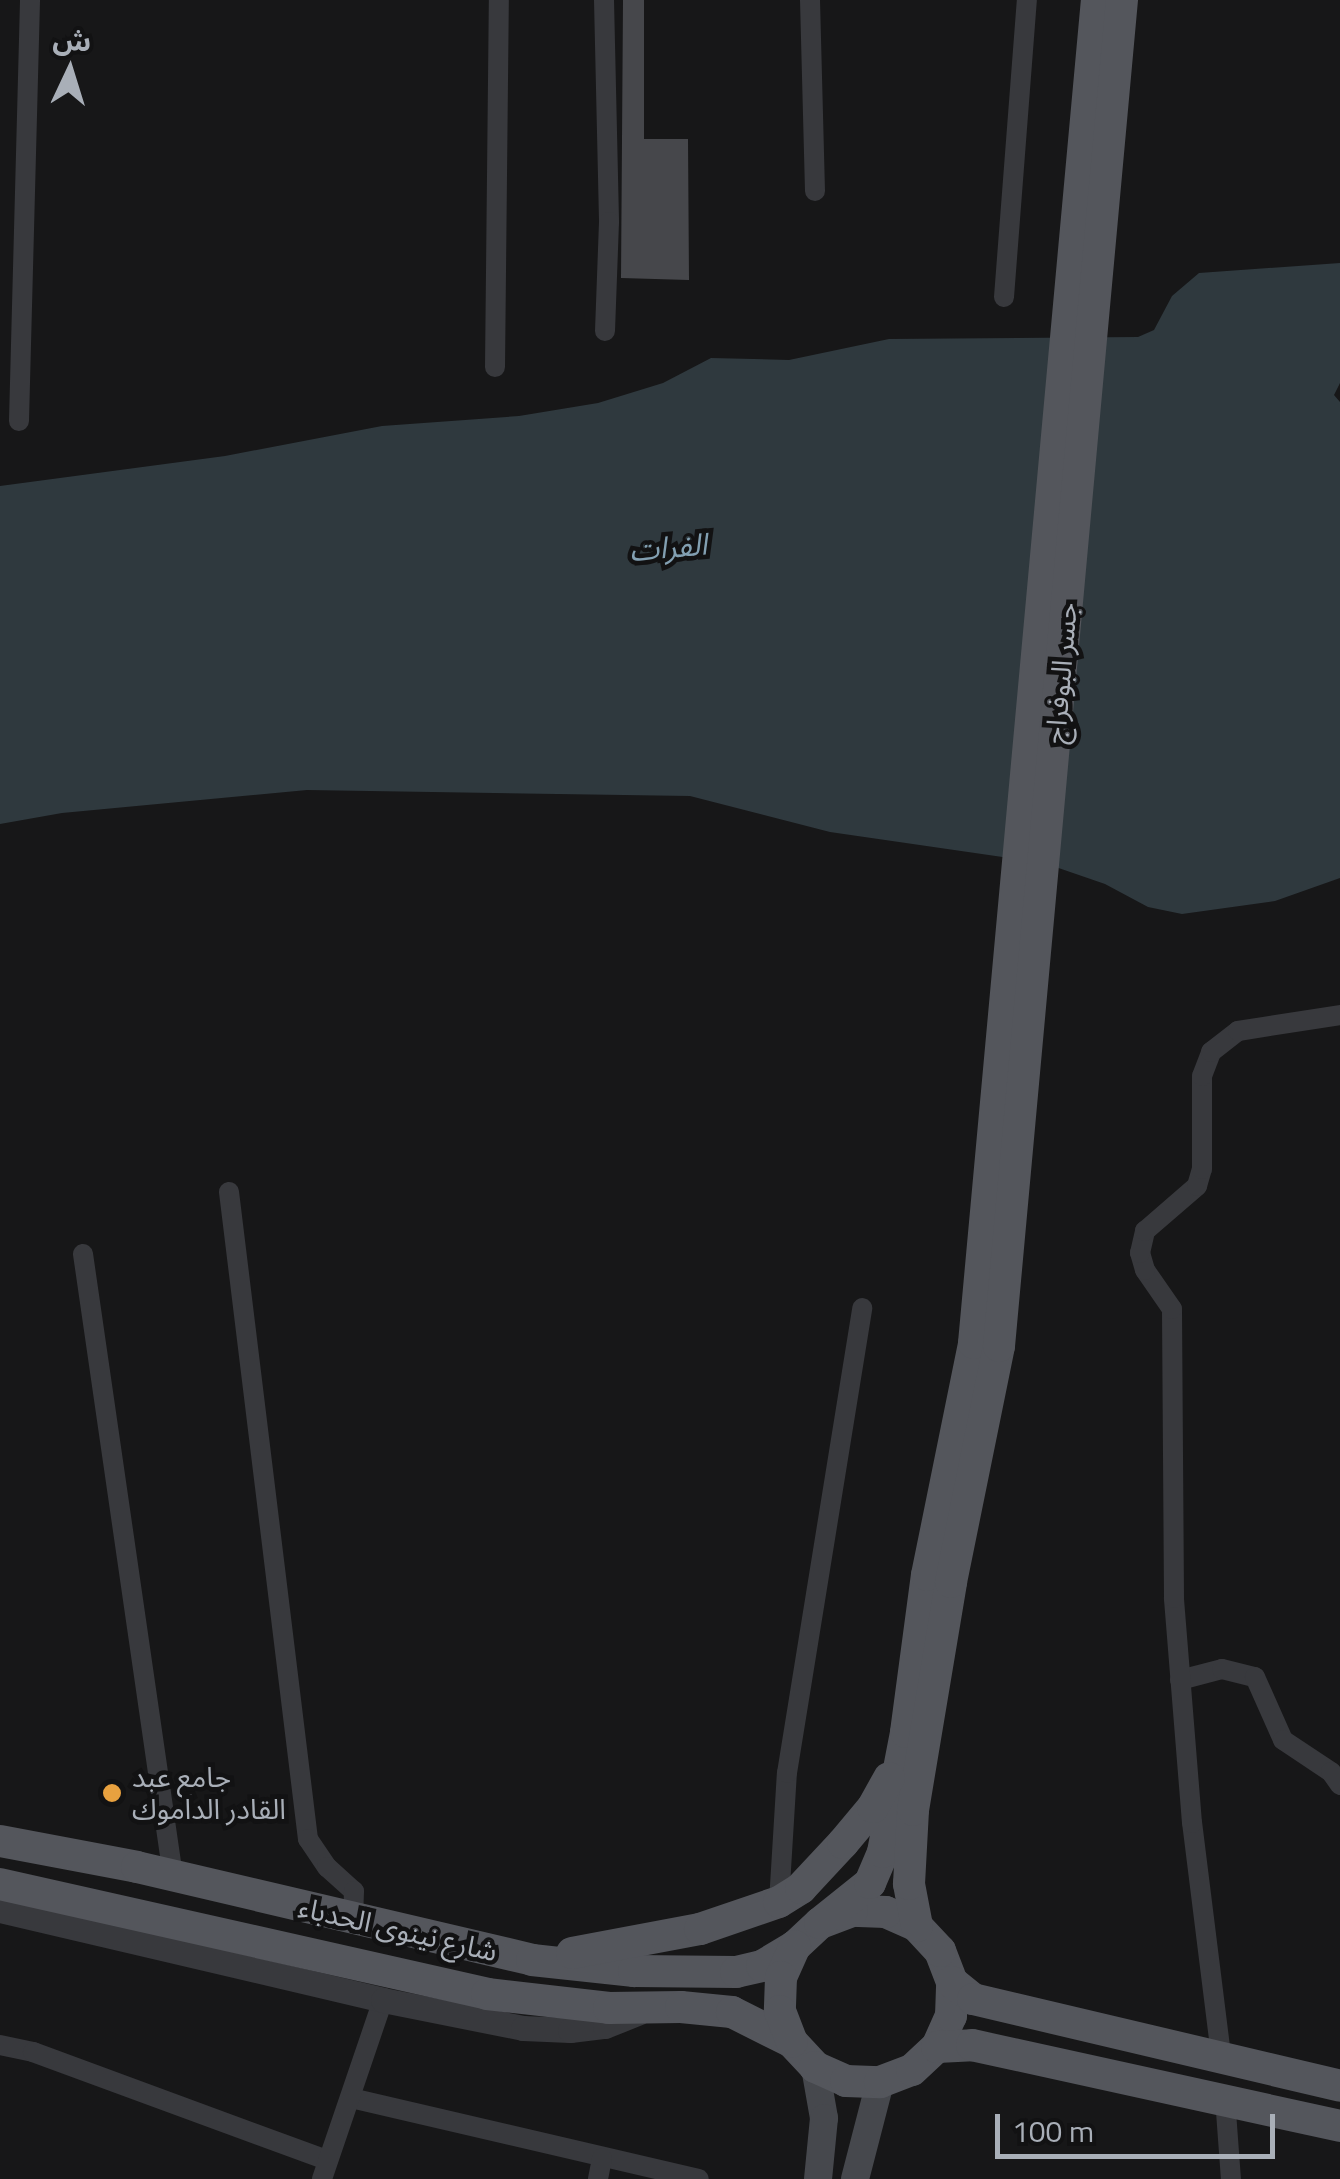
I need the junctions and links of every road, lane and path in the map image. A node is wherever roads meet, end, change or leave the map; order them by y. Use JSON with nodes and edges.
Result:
{"nodes":[{"id":1,"x":30,"y":0,"type":"edge"},
{"id":2,"x":498,"y":0,"type":"edge"},
{"id":3,"x":604,"y":0,"type":"edge"},
{"id":4,"x":810,"y":0,"type":"edge"},
{"id":5,"x":1027,"y":0,"type":"edge"},
{"id":6,"x":1097,"y":0,"type":"edge"},
{"id":7,"x":1122,"y":0,"type":"edge"},
{"id":8,"x":815,"y":192,"type":"dead end"},
{"id":9,"x":1004,"y":297,"type":"dead end"},
{"id":10,"x":605,"y":331,"type":"dead end"},
{"id":11,"x":494,"y":368,"type":"dead end"},
{"id":12,"x":19,"y":421,"type":"dead end"},
{"id":13,"x":1340,"y":1015,"type":"edge"},
{"id":14,"x":229,"y":1192,"type":"dead end"},
{"id":15,"x":83,"y":1254,"type":"dead end"},
{"id":16,"x":862,"y":1308,"type":"dead end"},
{"id":17,"x":987,"y":1345,"type":"junction"},
{"id":18,"x":1180,"y":1680,"type":"junction"},
{"id":19,"x":902,"y":1752,"type":"junction"},
{"id":20,"x":1340,"y":1785,"type":"edge"},
{"id":21,"x":0,"y":1841,"type":"edge"},
{"id":22,"x":173,"y":1876,"type":"junction"},
{"id":23,"x":0,"y":1884,"type":"edge"},
{"id":24,"x":780,"y":1902,"type":"junction"},
{"id":25,"x":0,"y":1910,"type":"edge"},
{"id":26,"x":353,"y":1920,"type":"junction"},
{"id":27,"x":820,"y":1922,"type":"junction"},
{"id":28,"x":916,"y":1926,"type":"junction"},
{"id":29,"x":795,"y":1946,"type":"junction"},
{"id":30,"x":532,"y":1960,"type":"junction"},
{"id":31,"x":952,"y":1982,"type":"junction"},
{"id":32,"x":382,"y":2000,"type":"junction"},
{"id":33,"x":649,"y":2008,"type":"junction"},
{"id":34,"x":792,"y":2042,"type":"junction"},
{"id":35,"x":0,"y":2045,"type":"edge"},
{"id":36,"x":937,"y":2047,"type":"junction"},
{"id":37,"x":1221,"y":2055,"type":"junction"},
{"id":38,"x":815,"y":2067,"type":"junction"},
{"id":39,"x":880,"y":2082,"type":"junction"},
{"id":40,"x":1340,"y":2086,"type":"edge"},
{"id":41,"x":351,"y":2098,"type":"junction"},
{"id":42,"x":1225,"y":2098,"type":"junction"},
{"id":43,"x":1340,"y":2126,"type":"edge"},
{"id":44,"x":600,"y":2168,"type":"edge"},
{"id":45,"x":324,"y":2170,"type":"edge"},
{"id":46,"x":699,"y":2179,"type":"edge"},
{"id":47,"x":818,"y":2179,"type":"edge"},
{"id":48,"x":854,"y":2179,"type":"edge"},
{"id":49,"x":1231,"y":2179,"type":"edge"}],
"edges":[{"from":1,"to":12,"type":"street"},
{"from":2,"to":11,"type":"street"},
{"from":3,"to":10,"type":"street"},
{"from":4,"to":8,"type":"street"},
{"from":5,"to":9,"type":"street"},
{"from":6,"to":17,"type":"main road","name":"جسر البوفراج"},
{"from":7,"to":17,"type":"main road","name":"جسر البوفراج"},
{"from":13,"to":18,"type":"street"},
{"from":14,"to":26,"type":"street"},
{"from":15,"to":22,"type":"street"},
{"from":16,"to":24,"type":"street"},
{"from":17,"to":19,"type":"main road"},
{"from":17,"to":28,"type":"main road"},
{"from":18,"to":20,"type":"street"},
{"from":18,"to":37,"type":"street"},
{"from":19,"to":24,"type":"main road"},
{"from":19,"to":27,"type":"main road"},
{"from":21,"to":22,"type":"main road","name":"شارع نينوى الحدباء"},
{"from":22,"to":26,"type":"main road","name":"شارع نينوى الحدباء"},
{"from":23,"to":33,"type":"main road","name":"شارع نينوى الحدباء"},
{"from":24,"to":30,"type":"main road"},
{"from":25,"to":32,"type":"street"},
{"from":26,"to":30,"type":"main road","name":"شارع نينوى الحدباء"},
{"from":27,"to":28,"type":"main road"},
{"from":27,"to":29,"type":"main road"},
{"from":28,"to":31,"type":"main road"},
{"from":29,"to":30,"type":"main road","name":"شارع نينوى الحدباء"},
{"from":29,"to":34,"type":"main road"},
{"from":31,"to":36,"type":"main road"},
{"from":31,"to":37,"type":"main road"},
{"from":32,"to":33,"type":"street"},
{"from":32,"to":41,"type":"street"},
{"from":33,"to":34,"type":"main road","name":"شارع نينوى الحدباء"},
{"from":34,"to":38,"type":"main road"},
{"from":35,"to":45,"type":"street"},
{"from":36,"to":39,"type":"main road"},
{"from":36,"to":42,"type":"main road"},
{"from":37,"to":40,"type":"main road"},
{"from":38,"to":39,"type":"main road"},
{"from":38,"to":47,"type":"main road"},
{"from":39,"to":48,"type":"main road"},
{"from":41,"to":44,"type":"street"},
{"from":41,"to":45,"type":"street"},
{"from":42,"to":43,"type":"main road"},
{"from":42,"to":49,"type":"street"},
{"from":44,"to":46,"type":"street"}]}
